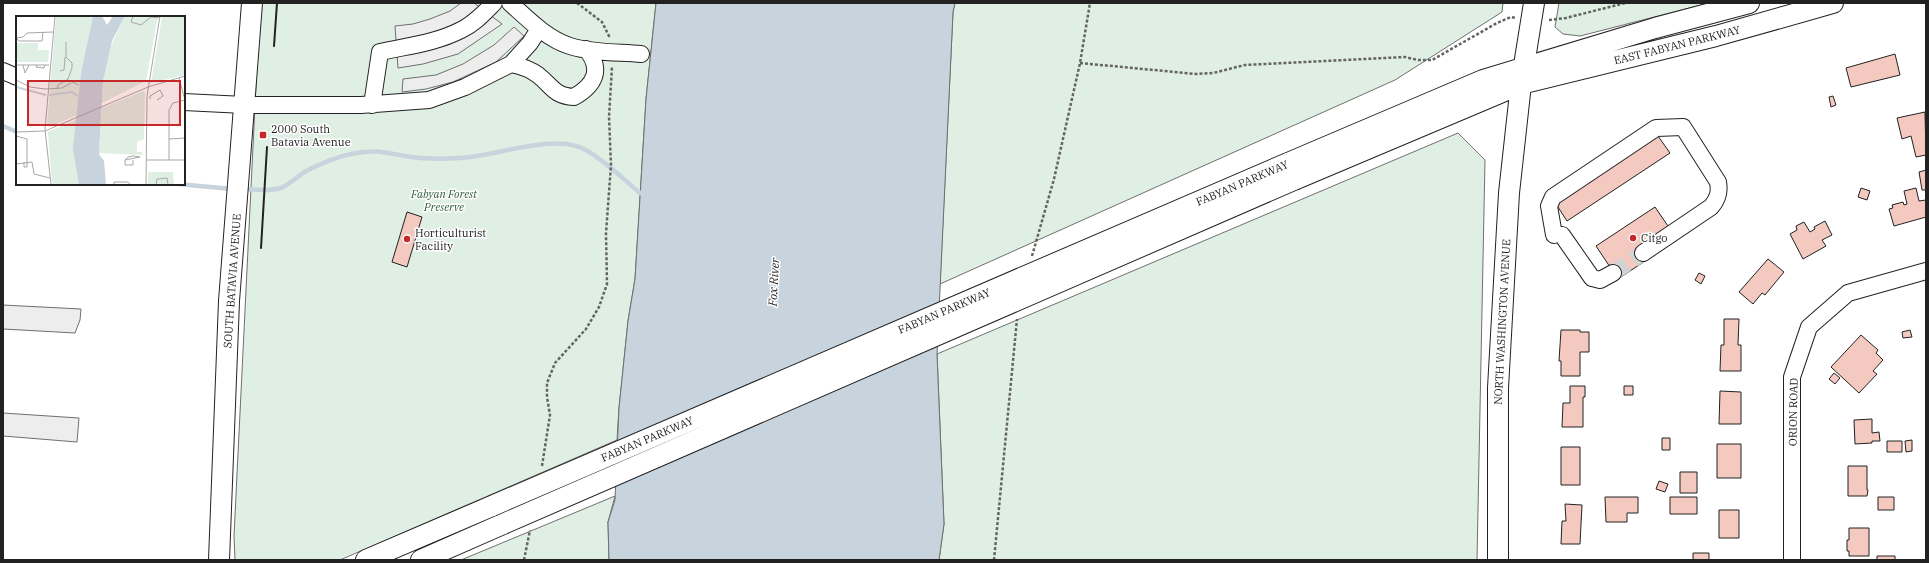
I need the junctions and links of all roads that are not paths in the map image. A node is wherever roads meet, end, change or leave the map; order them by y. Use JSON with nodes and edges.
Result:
{"nodes":[{"id":1,"x":252,"y":3,"type":"edge"},
{"id":2,"x":494,"y":3,"type":"edge"},
{"id":3,"x":510,"y":3,"type":"edge"},
{"id":4,"x":1749,"y":3,"type":"edge"},
{"id":5,"x":1833,"y":3,"type":"edge"},
{"id":6,"x":1533,"y":12,"type":"edge"},
{"id":7,"x":539,"y":29,"type":"junction"},
{"id":8,"x":586,"y":49,"type":"junction"},
{"id":9,"x":641,"y":54,"type":"dead end"},
{"id":10,"x":512,"y":64,"type":"junction"},
{"id":11,"x":3,"y":71,"type":"edge"},
{"id":12,"x":1523,"y":75,"type":"junction"},
{"id":13,"x":16,"y":78,"type":"edge"},
{"id":14,"x":185,"y":102,"type":"edge"},
{"id":15,"x":244,"y":105,"type":"junction"},
{"id":16,"x":372,"y":105,"type":"junction"},
{"id":17,"x":1292,"y":171,"type":"junction"},
{"id":18,"x":1643,"y":252,"type":"tunnel mouth"},
{"id":19,"x":1926,"y":271,"type":"edge"},
{"id":20,"x":1613,"y":273,"type":"tunnel mouth"},
{"id":21,"x":219,"y":560,"type":"edge"},
{"id":22,"x":366,"y":560,"type":"edge"},
{"id":23,"x":421,"y":560,"type":"edge"},
{"id":24,"x":1498,"y":560,"type":"edge"},
{"id":25,"x":1792,"y":560,"type":"edge"}],
"edges":[{"from":1,"to":15,"type":"main road","name":"SOUTH BATAVIA AVENUE"},
{"from":2,"to":16,"type":"street"},
{"from":3,"to":7,"type":"street"},
{"from":4,"to":12,"type":"main road","name":"EAST FABYAN PARKWAY"},
{"from":5,"to":12,"type":"main road","name":"EAST FABYAN PARKWAY"},
{"from":6,"to":12,"type":"main road","name":"NORTH WASHINGTON AVENUE"},
{"from":7,"to":8,"type":"street"},
{"from":7,"to":10,"type":"street"},
{"from":8,"to":9,"type":"street"},
{"from":8,"to":10,"type":"street"},
{"from":10,"to":16,"type":"street"},
{"from":11,"to":13,"type":"street"},
{"from":12,"to":17,"type":"main road","name":"FABYAN PARKWAY"},
{"from":12,"to":24,"type":"main road","name":"NORTH WASHINGTON AVENUE"},
{"from":14,"to":15,"type":"street"},
{"from":15,"to":16,"type":"street"},
{"from":15,"to":21,"type":"main road","name":"SOUTH BATAVIA AVENUE"},
{"from":17,"to":22,"type":"main road","name":"FABYAN PARKWAY","bridge":true},
{"from":17,"to":23,"type":"main road","name":"FABYAN PARKWAY","bridge":true},
{"from":18,"to":20,"type":"street"},
{"from":19,"to":25,"type":"street","name":"ORION ROAD"}]}
